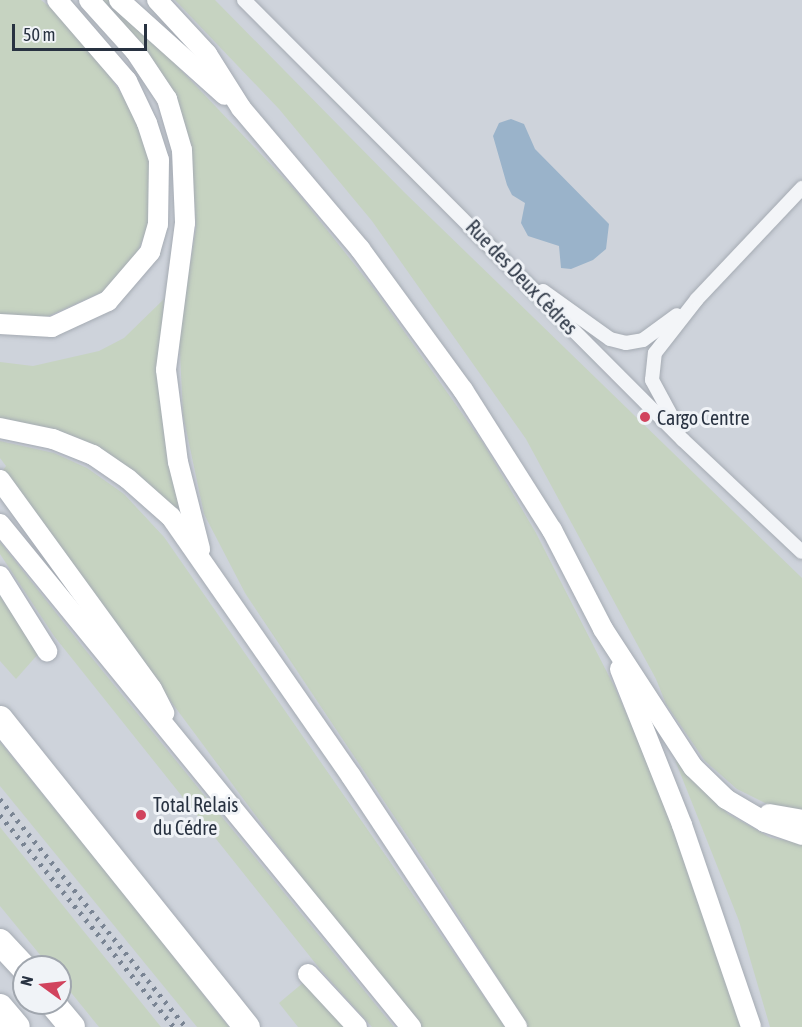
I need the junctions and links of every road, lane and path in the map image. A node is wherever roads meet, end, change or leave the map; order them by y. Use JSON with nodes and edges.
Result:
{"nodes":[{"id":1,"x":57,"y":0,"type":"edge"},
{"id":2,"x":89,"y":0,"type":"edge"},
{"id":3,"x":119,"y":0,"type":"edge"},
{"id":4,"x":156,"y":0,"type":"edge"},
{"id":5,"x":244,"y":0,"type":"edge"},
{"id":6,"x":241,"y":108,"type":"junction"},
{"id":7,"x":802,"y":188,"type":"edge"},
{"id":8,"x":527,"y":281,"type":"junction"},
{"id":9,"x":697,"y":299,"type":"junction"},
{"id":10,"x":0,"y":324,"type":"edge"},
{"id":11,"x":0,"y":428,"type":"edge"},
{"id":12,"x":683,"y":440,"type":"junction"},
{"id":13,"x":0,"y":480,"type":"edge"},
{"id":14,"x":0,"y":524,"type":"edge"},
{"id":15,"x":797,"y":543,"type":"edge"},
{"id":16,"x":802,"y":552,"type":"edge"},
{"id":17,"x":203,"y":560,"type":"junction"},
{"id":18,"x":0,"y":576,"type":"edge"},
{"id":19,"x":603,"y":628,"type":"junction"},
{"id":20,"x":47,"y":651,"type":"dead end"},
{"id":21,"x":0,"y":718,"type":"edge"},
{"id":22,"x":182,"y":748,"type":"junction"},
{"id":23,"x":726,"y":800,"type":"junction"},
{"id":24,"x":802,"y":820,"type":"edge"},
{"id":25,"x":802,"y":835,"type":"edge"},
{"id":26,"x":0,"y":942,"type":"edge"},
{"id":27,"x":12,"y":956,"type":"edge"},
{"id":28,"x":309,"y":974,"type":"dead end"},
{"id":29,"x":0,"y":1007,"type":"edge"},
{"id":30,"x":62,"y":1015,"type":"edge"},
{"id":31,"x":17,"y":1027,"type":"edge"},
{"id":32,"x":72,"y":1027,"type":"edge"},
{"id":33,"x":247,"y":1027,"type":"edge"},
{"id":34,"x":357,"y":1027,"type":"edge"},
{"id":35,"x":411,"y":1027,"type":"edge"},
{"id":36,"x":517,"y":1027,"type":"edge"},
{"id":37,"x":751,"y":1027,"type":"edge"}],
"edges":[{"from":1,"to":10,"type":"main road"},
{"from":2,"to":17,"type":"main road"},
{"from":3,"to":6,"type":"main road"},
{"from":4,"to":6,"type":"main road"},
{"from":5,"to":8,"type":"street","name":"Rue des Deux Cèdres"},
{"from":6,"to":19,"type":"main road"},
{"from":7,"to":9,"type":"street"},
{"from":8,"to":9,"type":"street"},
{"from":8,"to":12,"type":"street","name":"Rue des Deux Cèdres"},
{"from":9,"to":12,"type":"street"},
{"from":11,"to":17,"type":"main road"},
{"from":12,"to":15,"type":"street","name":"Rue des Deux Cèdres"},
{"from":13,"to":22,"type":"main road"},
{"from":14,"to":22,"type":"main road"},
{"from":15,"to":16,"type":"street","name":"Rue des Deux Cèdres"},
{"from":17,"to":36,"type":"main road"},
{"from":18,"to":20,"type":"main road"},
{"from":19,"to":23,"type":"main road"},
{"from":19,"to":37,"type":"main road"},
{"from":21,"to":33,"type":"highway"},
{"from":22,"to":35,"type":"main road"},
{"from":23,"to":24,"type":"main road"},
{"from":23,"to":25,"type":"main road"},
{"from":26,"to":27,"type":"highway"},
{"from":28,"to":34,"type":"main road"},
{"from":29,"to":31,"type":"highway"},
{"from":30,"to":32,"type":"highway"}]}
